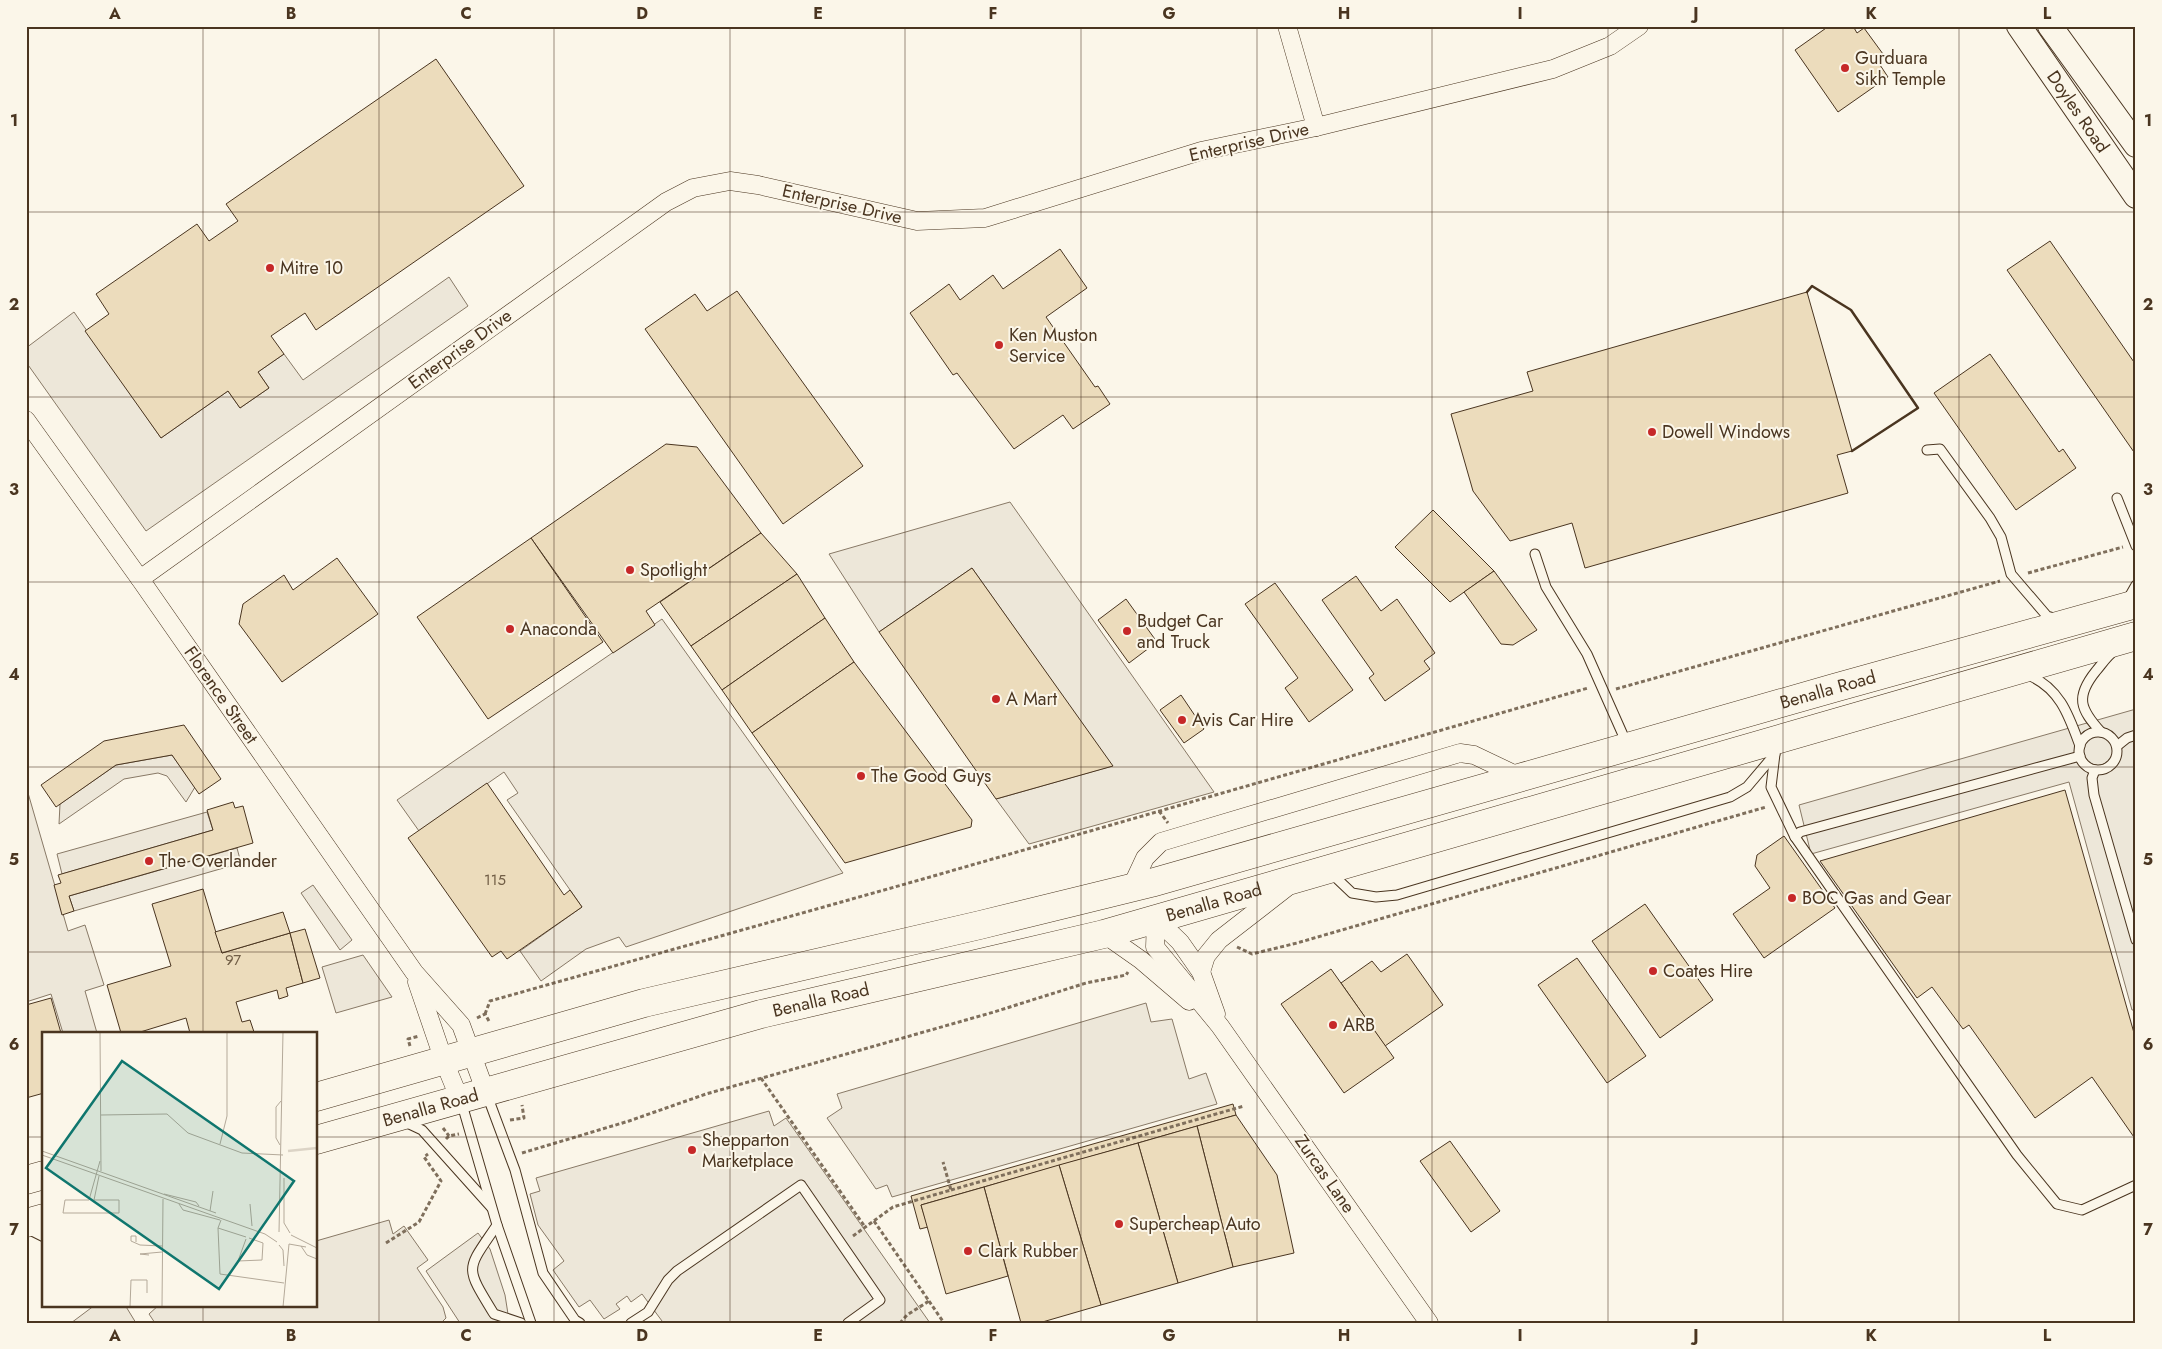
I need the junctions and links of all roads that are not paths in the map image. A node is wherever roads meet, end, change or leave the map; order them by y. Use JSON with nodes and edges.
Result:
{"nodes":[{"id":1,"x":1287,"y":26,"type":"edge"},
{"id":2,"x":1639,"y":26,"type":"edge"},
{"id":3,"x":2019,"y":26,"type":"edge"},
{"id":4,"x":2050,"y":26,"type":"edge"},
{"id":5,"x":1316,"y":127,"type":"junction"},
{"id":6,"x":2136,"y":145,"type":"edge"},
{"id":7,"x":2136,"y":196,"type":"edge"},
{"id":8,"x":26,"y":420,"type":"edge"},
{"id":9,"x":1927,"y":450,"type":"dead end"},
{"id":10,"x":2117,"y":498,"type":"dead end"},
{"id":11,"x":2135,"y":545,"type":"edge"},
{"id":12,"x":1535,"y":554,"type":"dead end"},
{"id":13,"x":140,"y":578,"type":"junction"},
{"id":14,"x":2136,"y":586,"type":"edge"},
{"id":15,"x":2128,"y":606,"type":"edge"},
{"id":16,"x":2069,"y":623,"type":"junction"},
{"id":17,"x":2135,"y":636,"type":"edge"},
{"id":18,"x":2015,"y":670,"type":"junction"},
{"id":19,"x":2101,"y":732,"type":"junction"},
{"id":20,"x":1798,"y":734,"type":"junction"},
{"id":21,"x":2136,"y":735,"type":"edge"},
{"id":22,"x":1628,"y":746,"type":"junction"},
{"id":23,"x":2080,"y":746,"type":"junction"},
{"id":24,"x":2117,"y":746,"type":"junction"},
{"id":25,"x":1775,"y":754,"type":"junction"},
{"id":26,"x":2080,"y":756,"type":"junction"},
{"id":27,"x":1678,"y":769,"type":"junction"},
{"id":28,"x":2096,"y":770,"type":"junction"},
{"id":29,"x":1520,"y":777,"type":"junction"},
{"id":30,"x":1794,"y":836,"type":"junction"},
{"id":31,"x":1327,"y":870,"type":"junction"},
{"id":32,"x":1298,"y":878,"type":"junction"},
{"id":33,"x":1141,"y":886,"type":"junction"},
{"id":34,"x":1156,"y":919,"type":"junction"},
{"id":35,"x":1104,"y":934,"type":"junction"},
{"id":36,"x":2136,"y":940,"type":"edge"},
{"id":37,"x":414,"y":972,"type":"junction"},
{"id":38,"x":1201,"y":972,"type":"junction"},
{"id":39,"x":1220,"y":1026,"type":"junction"},
{"id":40,"x":471,"y":1053,"type":"junction"},
{"id":41,"x":444,"y":1061,"type":"junction"},
{"id":42,"x":318,"y":1096,"type":"edge"},
{"id":43,"x":473,"y":1096,"type":"junction"},
{"id":44,"x":390,"y":1119,"type":"junction"},
{"id":45,"x":318,"y":1139,"type":"edge"},
{"id":46,"x":2136,"y":1185,"type":"edge"},
{"id":47,"x":493,"y":1209,"type":"junction"},
{"id":48,"x":42,"y":1219,"type":"edge"},
{"id":49,"x":26,"y":1223,"type":"edge"},
{"id":50,"x":497,"y":1225,"type":"junction"},
{"id":51,"x":26,"y":1229,"type":"edge"},
{"id":52,"x":42,"y":1235,"type":"edge"},
{"id":53,"x":1425,"y":1321,"type":"edge"},
{"id":54,"x":521,"y":1323,"type":"edge"},
{"id":55,"x":531,"y":1323,"type":"edge"},
{"id":56,"x":580,"y":1323,"type":"edge"},
{"id":57,"x":631,"y":1323,"type":"edge"},
{"id":58,"x":848,"y":1323,"type":"edge"}],
"edges":[{"from":1,"to":5,"type":"street"},
{"from":2,"to":5,"type":"street","name":"Enterprise Drive"},
{"from":3,"to":7,"type":"main road","name":"Doyles Road"},
{"from":4,"to":6,"type":"main road","name":"Doyles Road"},
{"from":5,"to":13,"type":"street","name":"Enterprise Drive"},
{"from":8,"to":13,"type":"street","name":"Florence Street"},
{"from":9,"to":16,"type":"lane"},
{"from":10,"to":11,"type":"lane"},
{"from":12,"to":22,"type":"lane"},
{"from":13,"to":37,"type":"street","name":"Florence Street"},
{"from":14,"to":15,"type":"lane"},
{"from":15,"to":16,"type":"highway","name":"Benalla Road"},
{"from":16,"to":22,"type":"highway","name":"Benalla Road"},
{"from":17,"to":18,"type":"highway","name":"Benalla Road"},
{"from":17,"to":19,"type":"lane"},
{"from":18,"to":20,"type":"highway","name":"Benalla Road"},
{"from":18,"to":23,"type":"lane"},
{"from":19,"to":23,"type":"lane"},
{"from":19,"to":24,"type":"lane"},
{"from":20,"to":25,"type":"lane","name":"Benalla Road"},
{"from":20,"to":27,"type":"highway","name":"Benalla Road"},
{"from":21,"to":24,"type":"lane"},
{"from":22,"to":27,"type":"highway"},
{"from":22,"to":29,"type":"highway","name":"Benalla Road"},
{"from":23,"to":26,"type":"lane"},
{"from":24,"to":28,"type":"lane"},
{"from":25,"to":30,"type":"lane"},
{"from":25,"to":31,"type":"lane","name":"Benalla Road"},
{"from":26,"to":28,"type":"lane"},
{"from":26,"to":30,"type":"lane"},
{"from":27,"to":31,"type":"highway","name":"Benalla Road"},
{"from":28,"to":36,"type":"lane"},
{"from":29,"to":33,"type":"highway","name":"Benalla Road"},
{"from":29,"to":33,"type":"street"},
{"from":30,"to":46,"type":"lane"},
{"from":31,"to":32,"type":"highway","name":"Benalla Road"},
{"from":32,"to":34,"type":"highway","name":"Benalla Road"},
{"from":32,"to":38,"type":"street"},
{"from":33,"to":34,"type":"highway"},
{"from":33,"to":40,"type":"highway","name":"Benalla Road"},
{"from":34,"to":35,"type":"highway","name":"Benalla Road"},
{"from":34,"to":38,"type":"street","name":"Zurcas Lane"},
{"from":34,"to":39,"type":"street","name":"Zurcas Lane"},
{"from":35,"to":39,"type":"street","name":"Zurcas Lane"},
{"from":35,"to":43,"type":"highway","name":"Benalla Road"},
{"from":37,"to":40,"type":"street","name":"Florence Street"},
{"from":37,"to":41,"type":"street","name":"Florence Street"},
{"from":38,"to":39,"type":"street","name":"Zurcas Lane"},
{"from":39,"to":53,"type":"street","name":"Zurcas Lane"},
{"from":40,"to":41,"type":"highway","name":"Benalla Road"},
{"from":40,"to":43,"type":"street","name":"Florence Street"},
{"from":41,"to":42,"type":"highway","name":"Benalla Road"},
{"from":41,"to":43,"type":"street","name":"Florence Street"},
{"from":43,"to":44,"type":"highway","name":"Benalla Road"},
{"from":43,"to":47,"type":"lane"},
{"from":43,"to":56,"type":"lane"},
{"from":44,"to":45,"type":"highway","name":"Benalla Road"},
{"from":44,"to":47,"type":"lane"},
{"from":47,"to":50,"type":"lane"},
{"from":48,"to":49,"type":"highway"},
{"from":50,"to":54,"type":"lane"},
{"from":50,"to":55,"type":"lane"},
{"from":51,"to":52,"type":"lane"},
{"from":57,"to":58,"type":"lane"}]}
